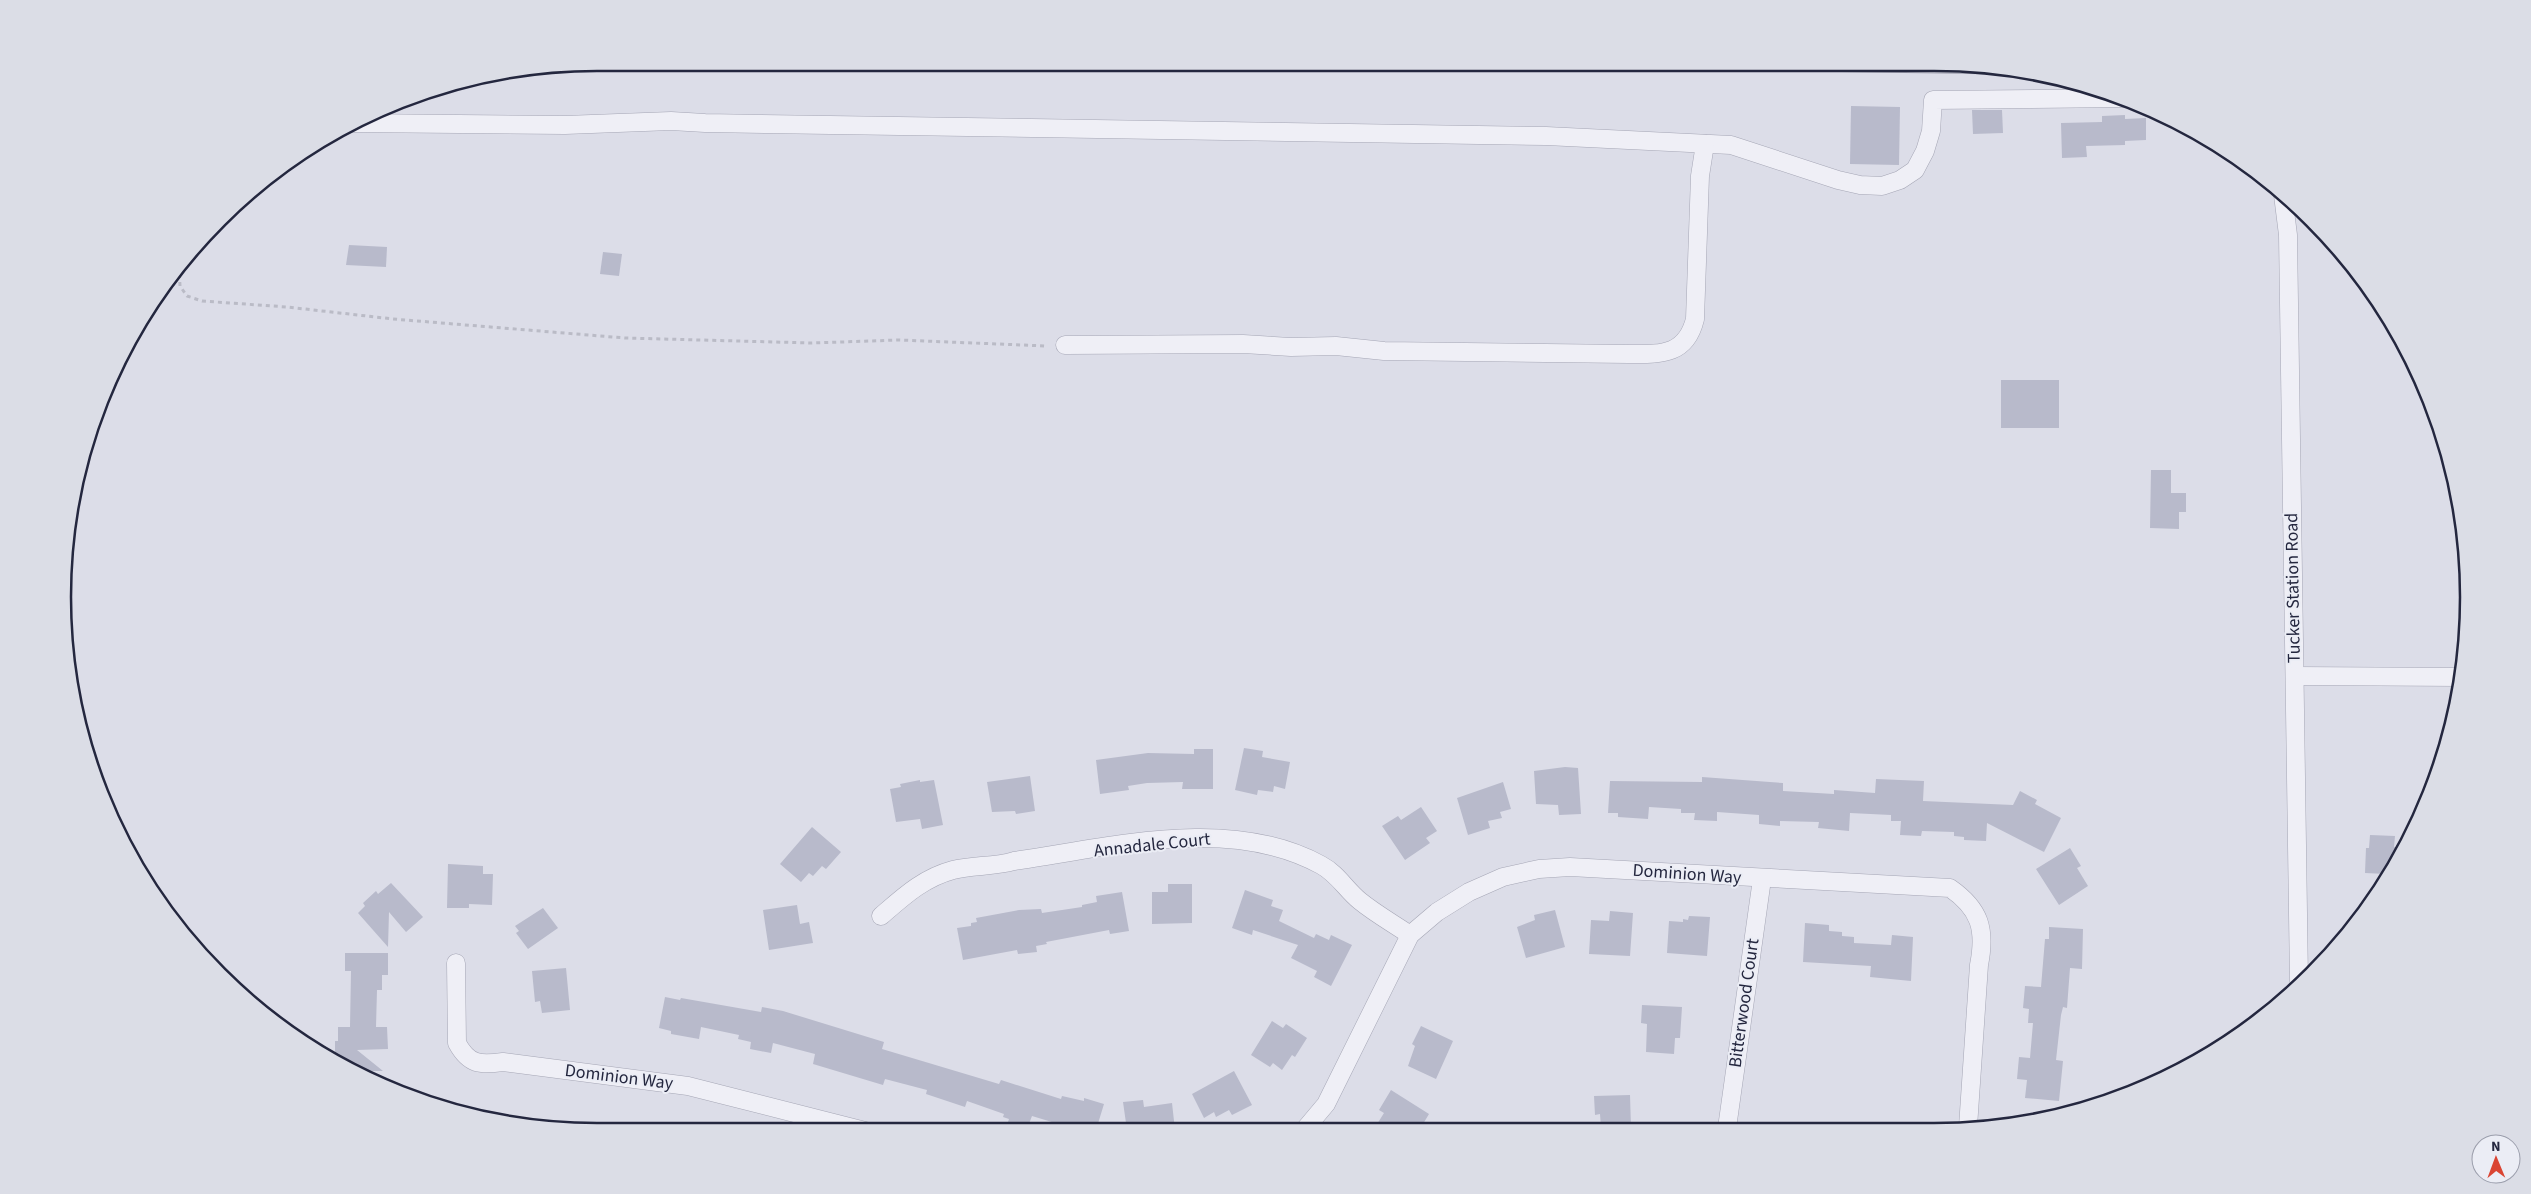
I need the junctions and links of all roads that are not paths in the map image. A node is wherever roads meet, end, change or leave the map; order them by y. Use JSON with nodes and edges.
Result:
{"nodes":[{"id":1,"x":2100,"y":98,"type":"edge"},
{"id":2,"x":368,"y":123,"type":"edge"},
{"id":3,"x":1705,"y":144,"type":"junction"},
{"id":4,"x":2284,"y":205,"type":"edge"},
{"id":5,"x":1065,"y":345,"type":"road end"},
{"id":6,"x":2295,"y":676,"type":"junction"},
{"id":7,"x":2453,"y":677,"type":"edge"},
{"id":8,"x":1762,"y":879,"type":"junction"},
{"id":9,"x":881,"y":916,"type":"dead end"},
{"id":10,"x":1410,"y":935,"type":"junction"},
{"id":11,"x":456,"y":963,"type":"dead end"},
{"id":12,"x":2299,"y":976,"type":"edge"},
{"id":13,"x":1968,"y":1122,"type":"edge"},
{"id":14,"x":834,"y":1123,"type":"edge"},
{"id":15,"x":1311,"y":1123,"type":"edge"},
{"id":16,"x":1728,"y":1123,"type":"edge"}],
"edges":[{"from":1,"to":3,"type":"street"},
{"from":2,"to":3,"type":"street"},
{"from":3,"to":5,"type":"street"},
{"from":4,"to":6,"type":"street","name":"Tucker Station Road"},
{"from":6,"to":7,"type":"street"},
{"from":6,"to":12,"type":"street","name":"Tucker Station Road"},
{"from":8,"to":10,"type":"street","name":"Dominion Way"},
{"from":8,"to":13,"type":"street","name":"Dominion Way"},
{"from":8,"to":16,"type":"street","name":"Bitterwood Court"},
{"from":9,"to":10,"type":"street","name":"Annadale Court"},
{"from":10,"to":15,"type":"street","name":"Dominion Way"},
{"from":11,"to":14,"type":"street","name":"Dominion Way"}]}
